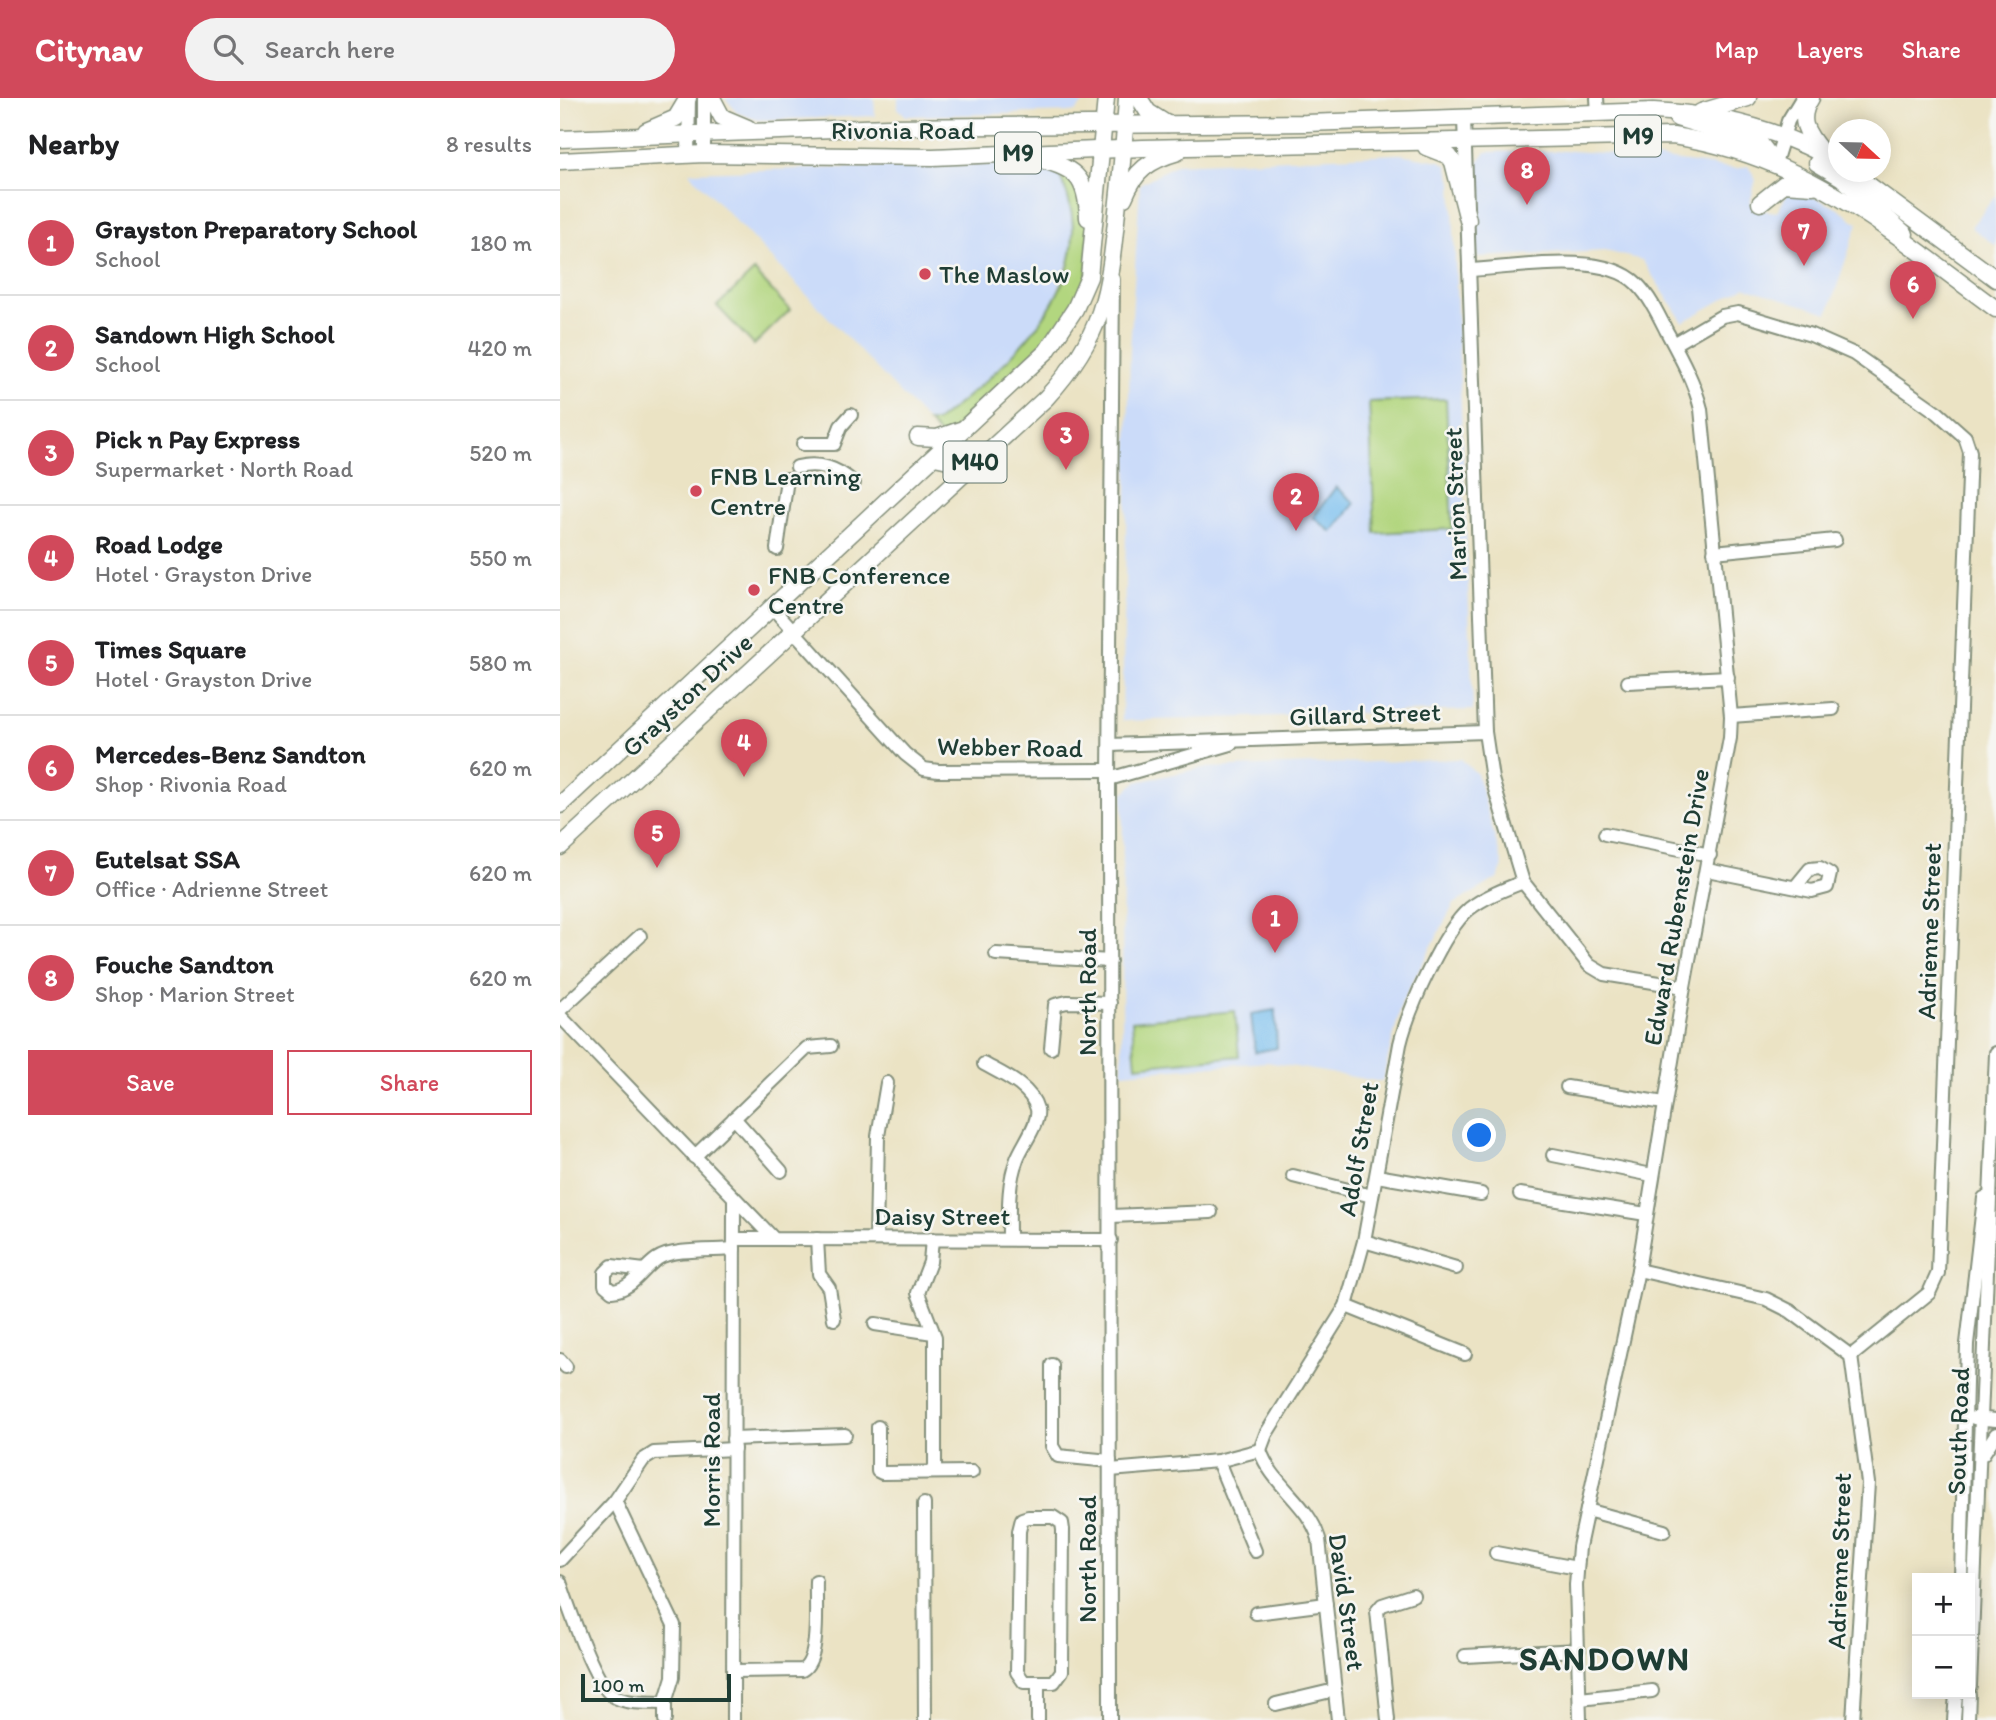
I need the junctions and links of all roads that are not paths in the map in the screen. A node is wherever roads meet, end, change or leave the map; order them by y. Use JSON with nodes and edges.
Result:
{"nodes":[{"id":1,"x":688,"y":98,"type":"edge"},
{"id":2,"x":704,"y":98,"type":"edge"},
{"id":3,"x":712,"y":98,"type":"edge"},
{"id":4,"x":1106,"y":98,"type":"edge"},
{"id":5,"x":1127,"y":98,"type":"edge"},
{"id":6,"x":1139,"y":98,"type":"edge"},
{"id":7,"x":1748,"y":98,"type":"edge"},
{"id":8,"x":1802,"y":98,"type":"edge"},
{"id":9,"x":1811,"y":98,"type":"edge"},
{"id":10,"x":1598,"y":106,"type":"edge"},
{"id":11,"x":1654,"y":111,"type":"junction"},
{"id":12,"x":1698,"y":113,"type":"junction"},
{"id":13,"x":1464,"y":119,"type":"junction"},
{"id":14,"x":1104,"y":125,"type":"junction"},
{"id":15,"x":1126,"y":125,"type":"junction"},
{"id":16,"x":1169,"y":125,"type":"junction"},
{"id":17,"x":764,"y":130,"type":"junction"},
{"id":18,"x":696,"y":133,"type":"junction"},
{"id":19,"x":634,"y":136,"type":"junction"},
{"id":20,"x":1783,"y":136,"type":"junction"},
{"id":21,"x":560,"y":139,"type":"edge"},
{"id":22,"x":1466,"y":143,"type":"junction"},
{"id":23,"x":1416,"y":144,"type":"junction"},
{"id":24,"x":1201,"y":146,"type":"junction"},
{"id":25,"x":1102,"y":149,"type":"junction"},
{"id":26,"x":1123,"y":149,"type":"junction"},
{"id":27,"x":1018,"y":153,"type":"junction"},
{"id":28,"x":696,"y":154,"type":"junction"},
{"id":29,"x":1823,"y":154,"type":"junction"},
{"id":30,"x":1828,"y":157,"type":"edge"},
{"id":31,"x":560,"y":161,"type":"edge"},
{"id":32,"x":1775,"y":163,"type":"junction"},
{"id":33,"x":1865,"y":182,"type":"edge"},
{"id":34,"x":1832,"y":191,"type":"junction"},
{"id":35,"x":1760,"y":204,"type":"dead end"},
{"id":36,"x":1468,"y":220,"type":"junction"},
{"id":37,"x":1116,"y":226,"type":"junction"},
{"id":38,"x":1926,"y":256,"type":"junction"},
{"id":39,"x":1113,"y":265,"type":"junction"},
{"id":40,"x":1469,"y":270,"type":"junction"},
{"id":41,"x":1089,"y":277,"type":"junction"},
{"id":42,"x":1996,"y":279,"type":"edge"},
{"id":43,"x":1996,"y":309,"type":"edge"},
{"id":44,"x":1674,"y":344,"type":"junction"},
{"id":45,"x":851,"y":415,"type":"dead end"},
{"id":46,"x":971,"y":425,"type":"junction"},
{"id":47,"x":918,"y":437,"type":"dead end"},
{"id":48,"x":803,"y":444,"type":"dead end"},
{"id":49,"x":986,"y":452,"type":"junction"},
{"id":50,"x":935,"y":457,"type":"junction"},
{"id":51,"x":797,"y":467,"type":"dead end"},
{"id":52,"x":787,"y":479,"type":"dead end"},
{"id":53,"x":854,"y":483,"type":"dead end"},
{"id":54,"x":1835,"y":540,"type":"dead end"},
{"id":55,"x":777,"y":549,"type":"dead end"},
{"id":56,"x":1714,"y":552,"type":"junction"},
{"id":57,"x":771,"y":606,"type":"junction"},
{"id":58,"x":793,"y":630,"type":"junction"},
{"id":59,"x":1728,"y":677,"type":"junction"},
{"id":60,"x":1628,"y":682,"type":"dead end"},
{"id":61,"x":1833,"y":709,"type":"dead end"},
{"id":62,"x":1731,"y":716,"type":"junction"},
{"id":63,"x":1485,"y":732,"type":"junction"},
{"id":64,"x":1245,"y":740,"type":"junction"},
{"id":65,"x":1110,"y":745,"type":"junction"},
{"id":66,"x":1109,"y":775,"type":"junction"},
{"id":67,"x":560,"y":805,"type":"edge"},
{"id":68,"x":1605,"y":834,"type":"dead end"},
{"id":69,"x":560,"y":848,"type":"edge"},
{"id":70,"x":1710,"y":855,"type":"junction"},
{"id":71,"x":1707,"y":870,"type":"junction"},
{"id":72,"x":1523,"y":882,"type":"junction"},
{"id":73,"x":1796,"y":886,"type":"dead end"},
{"id":74,"x":640,"y":936,"type":"dead end"},
{"id":75,"x":996,"y":954,"type":"dead end"},
{"id":76,"x":1110,"y":961,"type":"junction"},
{"id":77,"x":1684,"y":987,"type":"junction"},
{"id":78,"x":1110,"y":1003,"type":"junction"},
{"id":79,"x":560,"y":1010,"type":"edge"},
{"id":80,"x":560,"y":1016,"type":"edge"},
{"id":81,"x":831,"y":1046,"type":"dead end"},
{"id":82,"x":1051,"y":1048,"type":"dead end"},
{"id":83,"x":1996,"y":1053,"type":"edge"},
{"id":84,"x":984,"y":1064,"type":"dead end"},
{"id":85,"x":887,"y":1083,"type":"dead end"},
{"id":86,"x":1567,"y":1087,"type":"dead end"},
{"id":87,"x":1664,"y":1103,"type":"junction"},
{"id":88,"x":734,"y":1118,"type":"junction"},
{"id":89,"x":1553,"y":1155,"type":"dead end"},
{"id":90,"x":695,"y":1157,"type":"junction"},
{"id":91,"x":781,"y":1171,"type":"dead end"},
{"id":92,"x":1652,"y":1175,"type":"junction"},
{"id":93,"x":1293,"y":1176,"type":"dead end"},
{"id":94,"x":1377,"y":1176,"type":"junction"},
{"id":95,"x":1989,"y":1178,"type":"junction"},
{"id":96,"x":1481,"y":1194,"type":"dead end"},
{"id":97,"x":1520,"y":1194,"type":"dead end"},
{"id":98,"x":1372,"y":1196,"type":"junction"},
{"id":99,"x":734,"y":1201,"type":"junction"},
{"id":100,"x":1211,"y":1212,"type":"dead end"},
{"id":101,"x":1646,"y":1214,"type":"junction"},
{"id":102,"x":1111,"y":1216,"type":"junction"},
{"id":103,"x":774,"y":1239,"type":"junction"},
{"id":104,"x":817,"y":1239,"type":"junction"},
{"id":105,"x":876,"y":1239,"type":"junction"},
{"id":106,"x":932,"y":1239,"type":"junction"},
{"id":107,"x":1009,"y":1239,"type":"junction"},
{"id":108,"x":1111,"y":1240,"type":"junction"},
{"id":109,"x":1364,"y":1241,"type":"junction"},
{"id":110,"x":734,"y":1244,"type":"junction"},
{"id":111,"x":1455,"y":1268,"type":"dead end"},
{"id":112,"x":644,"y":1270,"type":"dead end"},
{"id":113,"x":1638,"y":1270,"type":"junction"},
{"id":114,"x":1346,"y":1306,"type":"junction"},
{"id":115,"x":834,"y":1319,"type":"dead end"},
{"id":116,"x":875,"y":1324,"type":"dead end"},
{"id":117,"x":933,"y":1333,"type":"junction"},
{"id":118,"x":1465,"y":1354,"type":"dead end"},
{"id":119,"x":1851,"y":1356,"type":"junction"},
{"id":120,"x":1052,"y":1365,"type":"dead end"},
{"id":121,"x":1967,"y":1418,"type":"junction"},
{"id":122,"x":1981,"y":1419,"type":"junction"},
{"id":123,"x":1996,"y":1420,"type":"edge"},
{"id":124,"x":878,"y":1427,"type":"dead end"},
{"id":125,"x":1996,"y":1434,"type":"edge"},
{"id":126,"x":845,"y":1435,"type":"dead end"},
{"id":127,"x":734,"y":1444,"type":"junction"},
{"id":128,"x":1260,"y":1450,"type":"junction"},
{"id":129,"x":1218,"y":1461,"type":"junction"},
{"id":130,"x":1980,"y":1462,"type":"junction"},
{"id":131,"x":1110,"y":1465,"type":"junction"},
{"id":132,"x":935,"y":1472,"type":"junction"},
{"id":133,"x":972,"y":1472,"type":"dead end"},
{"id":134,"x":615,"y":1502,"type":"junction"},
{"id":135,"x":924,"y":1504,"type":"dead end"},
{"id":136,"x":1587,"y":1510,"type":"junction"},
{"id":137,"x":1664,"y":1531,"type":"dead end"},
{"id":138,"x":1255,"y":1551,"type":"dead end"},
{"id":139,"x":1496,"y":1553,"type":"dead end"},
{"id":140,"x":560,"y":1560,"type":"edge"},
{"id":141,"x":1577,"y":1568,"type":"junction"},
{"id":142,"x":1962,"y":1573,"type":"edge"},
{"id":143,"x":816,"y":1581,"type":"dead end"},
{"id":144,"x":560,"y":1582,"type":"edge"},
{"id":145,"x":1413,"y":1595,"type":"dead end"},
{"id":146,"x":1326,"y":1604,"type":"junction"},
{"id":147,"x":1256,"y":1613,"type":"dead end"},
{"id":148,"x":1972,"y":1636,"type":"edge"},
{"id":149,"x":1578,"y":1650,"type":"junction"},
{"id":150,"x":1465,"y":1656,"type":"dead end"},
{"id":151,"x":733,"y":1671,"type":"junction"},
{"id":152,"x":1038,"y":1684,"type":"junction"},
{"id":153,"x":1335,"y":1690,"type":"junction"},
{"id":154,"x":1652,"y":1691,"type":"dead end"},
{"id":155,"x":1580,"y":1699,"type":"junction"},
{"id":156,"x":1956,"y":1699,"type":"edge"},
{"id":157,"x":1969,"y":1699,"type":"edge"},
{"id":158,"x":665,"y":1703,"type":"junction"},
{"id":159,"x":1276,"y":1704,"type":"dead end"},
{"id":160,"x":665,"y":1720,"type":"edge"},
{"id":161,"x":733,"y":1720,"type":"edge"},
{"id":162,"x":925,"y":1720,"type":"edge"},
{"id":163,"x":1038,"y":1720,"type":"edge"},
{"id":164,"x":1110,"y":1720,"type":"edge"},
{"id":165,"x":1338,"y":1720,"type":"edge"},
{"id":166,"x":1388,"y":1720,"type":"edge"},
{"id":167,"x":1580,"y":1720,"type":"edge"},
{"id":168,"x":1853,"y":1720,"type":"edge"},
{"id":169,"x":1954,"y":1720,"type":"edge"},
{"id":170,"x":1968,"y":1720,"type":"edge"}],
"edges":[{"from":1,"to":18,"type":"street"},
{"from":1,"to":19,"type":"main road"},
{"from":2,"to":18,"type":"street"},
{"from":3,"to":17,"type":"main road"},
{"from":4,"to":14,"type":"main road","name":"Grayston Drive","number":"M40"},
{"from":5,"to":15,"type":"main road","name":"Grayston Drive","number":"M40"},
{"from":6,"to":16,"type":"main road"},
{"from":7,"to":12,"type":"main road"},
{"from":8,"to":20,"type":"street"},
{"from":9,"to":29,"type":"main road"},
{"from":10,"to":11,"type":"main road","name":"Rivonia Road","number":"M9"},
{"from":10,"to":13,"type":"main road","name":"Rivonia Road","number":"M9"},
{"from":11,"to":12,"type":"main road","name":"Rivonia Road","number":"M9"},
{"from":11,"to":32,"type":"main road"},
{"from":12,"to":20,"type":"main road","name":"Rivonia Road","number":"M9"},
{"from":13,"to":16,"type":"main road","name":"Rivonia Road","number":"M9"},
{"from":13,"to":22,"type":"street","name":"Marion Street"},
{"from":14,"to":15,"type":"main road","name":"Rivonia Road","number":"M9"},
{"from":14,"to":17,"type":"main road","name":"Rivonia Road","number":"M9"},
{"from":14,"to":25,"type":"main road","name":"Grayston Drive","number":"M40"},
{"from":15,"to":16,"type":"main road","name":"Rivonia Road","number":"M9"},
{"from":15,"to":26,"type":"main road","name":"Grayston Drive","number":"M40"},
{"from":17,"to":18,"type":"main road","name":"Rivonia Road","number":"M9"},
{"from":18,"to":19,"type":"main road","name":"Rivonia Road","number":"M9"},
{"from":18,"to":28,"type":"street"},
{"from":19,"to":21,"type":"main road","name":"Rivonia Road","number":"M9"},
{"from":20,"to":29,"type":"main road","name":"Rivonia Road","number":"M9"},
{"from":20,"to":32,"type":"street"},
{"from":20,"to":38,"type":"main road"},
{"from":22,"to":23,"type":"main road","name":"Rivonia Road","number":"M9"},
{"from":22,"to":32,"type":"main road","name":"Rivonia Road","number":"M9"},
{"from":22,"to":36,"type":"street","name":"Marion Street"},
{"from":23,"to":24,"type":"main road","name":"Rivonia Road","number":"M9"},
{"from":23,"to":36,"type":"main road"},
{"from":24,"to":26,"type":"main road","name":"Rivonia Road","number":"M9"},
{"from":24,"to":37,"type":"main road"},
{"from":25,"to":26,"type":"main road","name":"Rivonia Road","number":"M9"},
{"from":25,"to":27,"type":"main road","name":"Rivonia Road","number":"M9"},
{"from":25,"to":41,"type":"main road","name":"Grayston Drive","number":"M40"},
{"from":26,"to":37,"type":"main road","name":"Grayston Drive","number":"M40"},
{"from":27,"to":28,"type":"main road","name":"Rivonia Road","number":"M9"},
{"from":27,"to":41,"type":"main road"},
{"from":28,"to":31,"type":"main road","name":"Rivonia Road","number":"M9"},
{"from":29,"to":30,"type":"main road","name":"Rivonia Road","number":"M9"},
{"from":32,"to":34,"type":"main road","name":"Rivonia Road","number":"M9"},
{"from":33,"to":42,"type":"main road"},
{"from":34,"to":35,"type":"main road"},
{"from":34,"to":38,"type":"main road","name":"Rivonia Road","number":"M9"},
{"from":36,"to":40,"type":"street","name":"Marion Street"},
{"from":37,"to":39,"type":"main road","name":"Grayston Drive","number":"M40"},
{"from":38,"to":43,"type":"main road","name":"Rivonia Road","number":"M9"},
{"from":39,"to":49,"type":"main road","name":"Grayston Drive","number":"M40"},
{"from":39,"to":65,"type":"street","name":"North Road"},
{"from":40,"to":44,"type":"street","name":"Edward Rubenstein Drive"},
{"from":40,"to":63,"type":"street","name":"Marion Street"},
{"from":41,"to":46,"type":"main road","name":"Grayston Drive","number":"M40"},
{"from":44,"to":56,"type":"street","name":"Edward Rubenstein Drive"},
{"from":44,"to":119,"type":"street","name":"Adrienne Street"},
{"from":45,"to":48,"type":"street"},
{"from":46,"to":47,"type":"main road"},
{"from":46,"to":50,"type":"main road","name":"Grayston Drive","number":"M40"},
{"from":49,"to":50,"type":"main road"},
{"from":49,"to":58,"type":"main road","name":"Grayston Drive","number":"M40"},
{"from":50,"to":57,"type":"main road","name":"Grayston Drive","number":"M40"},
{"from":51,"to":53,"type":"street"},
{"from":52,"to":55,"type":"street"},
{"from":54,"to":56,"type":"street"},
{"from":56,"to":59,"type":"street","name":"Edward Rubenstein Drive"},
{"from":57,"to":58,"type":"street","name":"Webber Road"},
{"from":57,"to":67,"type":"main road","name":"Grayston Drive","number":"M40"},
{"from":58,"to":66,"type":"street","name":"Webber Road"},
{"from":58,"to":69,"type":"main road","name":"Grayston Drive","number":"M40"},
{"from":59,"to":60,"type":"street"},
{"from":59,"to":62,"type":"street","name":"Edward Rubenstein Drive"},
{"from":61,"to":62,"type":"street"},
{"from":62,"to":70,"type":"street","name":"Edward Rubenstein Drive"},
{"from":63,"to":64,"type":"street","name":"Gillard Street"},
{"from":63,"to":72,"type":"street","name":"Marion Street"},
{"from":64,"to":65,"type":"street","name":"Gillard Street"},
{"from":64,"to":66,"type":"street","name":"Gillard Street"},
{"from":65,"to":66,"type":"street","name":"North Road"},
{"from":66,"to":76,"type":"street","name":"North Road"},
{"from":68,"to":70,"type":"street"},
{"from":70,"to":71,"type":"street","name":"Edward Rubenstein Drive"},
{"from":71,"to":73,"type":"street"},
{"from":71,"to":77,"type":"street","name":"Edward Rubenstein Drive"},
{"from":72,"to":77,"type":"street"},
{"from":72,"to":94,"type":"street","name":"Adolf Street"},
{"from":74,"to":79,"type":"street"},
{"from":75,"to":76,"type":"street"},
{"from":76,"to":78,"type":"street","name":"North Road"},
{"from":77,"to":87,"type":"street","name":"Edward Rubenstein Drive"},
{"from":78,"to":82,"type":"street"},
{"from":78,"to":102,"type":"street","name":"North Road"},
{"from":80,"to":90,"type":"street"},
{"from":81,"to":88,"type":"street"},
{"from":83,"to":95,"type":"street","name":"South Road"},
{"from":84,"to":107,"type":"street"},
{"from":85,"to":105,"type":"street"},
{"from":86,"to":87,"type":"street"},
{"from":87,"to":92,"type":"street","name":"Edward Rubenstein Drive"},
{"from":88,"to":90,"type":"street"},
{"from":88,"to":91,"type":"street"},
{"from":89,"to":92,"type":"street"},
{"from":90,"to":99,"type":"street"},
{"from":92,"to":101,"type":"street","name":"Edward Rubenstein Drive"},
{"from":93,"to":98,"type":"street"},
{"from":94,"to":96,"type":"street"},
{"from":94,"to":98,"type":"street","name":"Adolf Street"},
{"from":95,"to":121,"type":"street","name":"South Road"},
{"from":95,"to":122,"type":"street","name":"South Road"},
{"from":97,"to":101,"type":"street"},
{"from":98,"to":109,"type":"street","name":"Adolf Street"},
{"from":99,"to":103,"type":"street"},
{"from":99,"to":110,"type":"street","name":"Morris Road"},
{"from":100,"to":102,"type":"street"},
{"from":101,"to":113,"type":"street","name":"Edward Rubenstein Drive"},
{"from":102,"to":108,"type":"street","name":"North Road"},
{"from":103,"to":104,"type":"street","name":"Daisy Street"},
{"from":103,"to":110,"type":"street","name":"Daisy Street"},
{"from":104,"to":105,"type":"street","name":"Daisy Street"},
{"from":104,"to":115,"type":"street"},
{"from":105,"to":106,"type":"street","name":"Daisy Street"},
{"from":106,"to":107,"type":"street","name":"Daisy Street"},
{"from":106,"to":117,"type":"street"},
{"from":107,"to":108,"type":"street","name":"Daisy Street"},
{"from":108,"to":131,"type":"street","name":"North Road"},
{"from":109,"to":111,"type":"street"},
{"from":109,"to":114,"type":"street","name":"Adolf Street"},
{"from":110,"to":112,"type":"street","name":"Daisy Street"},
{"from":110,"to":127,"type":"street","name":"Morris Road"},
{"from":113,"to":119,"type":"street"},
{"from":113,"to":136,"type":"street","name":"Edward Rubenstein Drive"},
{"from":114,"to":118,"type":"street"},
{"from":114,"to":128,"type":"street","name":"Adolf Street"},
{"from":116,"to":117,"type":"street"},
{"from":117,"to":132,"type":"street"},
{"from":119,"to":168,"type":"street","name":"Adrienne Street"},
{"from":120,"to":131,"type":"street"},
{"from":121,"to":122,"type":"street"},
{"from":121,"to":142,"type":"street","name":"South Road"},
{"from":122,"to":123,"type":"street"},
{"from":122,"to":130,"type":"street","name":"South Road"},
{"from":124,"to":132,"type":"street"},
{"from":125,"to":130,"type":"street"},
{"from":126,"to":127,"type":"street"},
{"from":127,"to":134,"type":"street"},
{"from":127,"to":151,"type":"street","name":"Morris Road"},
{"from":128,"to":129,"type":"street"},
{"from":128,"to":146,"type":"street","name":"David Street"},
{"from":129,"to":131,"type":"street"},
{"from":129,"to":138,"type":"street"},
{"from":130,"to":148,"type":"street","name":"South Road"},
{"from":131,"to":164,"type":"street","name":"North Road"},
{"from":132,"to":133,"type":"street"},
{"from":134,"to":140,"type":"street"},
{"from":134,"to":158,"type":"street"},
{"from":135,"to":162,"type":"street"},
{"from":136,"to":137,"type":"street"},
{"from":136,"to":141,"type":"street","name":"Edward Rubenstein Drive"},
{"from":139,"to":141,"type":"street"},
{"from":141,"to":149,"type":"street","name":"Edward Rubenstein Drive"},
{"from":143,"to":151,"type":"street"},
{"from":144,"to":158,"type":"street"},
{"from":145,"to":166,"type":"street"},
{"from":146,"to":147,"type":"street"},
{"from":146,"to":153,"type":"street","name":"David Street"},
{"from":149,"to":150,"type":"street"},
{"from":149,"to":155,"type":"street","name":"Edward Rubenstein Drive"},
{"from":151,"to":161,"type":"street","name":"Morris Road"},
{"from":152,"to":152,"type":"street"},
{"from":152,"to":163,"type":"street"},
{"from":153,"to":159,"type":"street"},
{"from":153,"to":165,"type":"street","name":"David Street"},
{"from":154,"to":155,"type":"street"},
{"from":155,"to":167,"type":"street","name":"Edward Rubenstein Drive"},
{"from":156,"to":169,"type":"street"},
{"from":157,"to":170,"type":"street"},
{"from":158,"to":160,"type":"street"}]}
